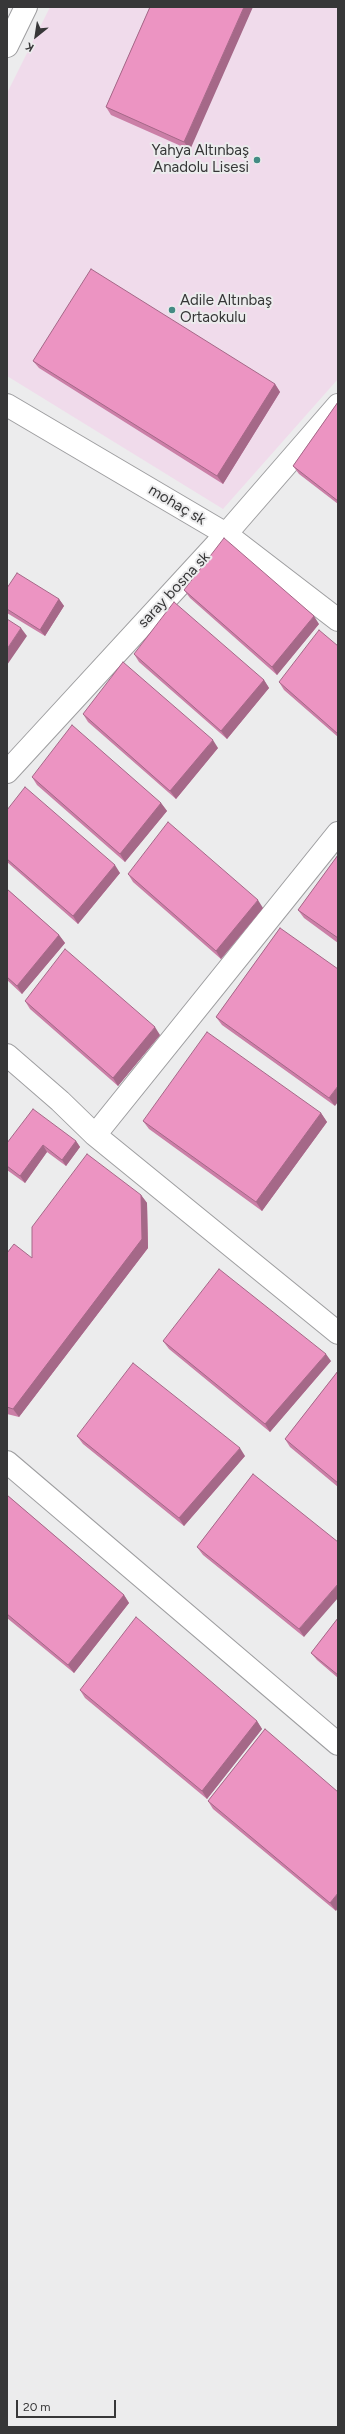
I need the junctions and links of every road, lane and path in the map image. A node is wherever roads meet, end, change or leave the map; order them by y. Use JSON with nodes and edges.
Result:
{"nodes":[{"id":1,"x":26,"y":7,"type":"edge"},
{"id":2,"x":7,"y":46,"type":"edge"},
{"id":3,"x":7,"y":405,"type":"edge"},
{"id":4,"x":338,"y":405,"type":"edge"},
{"id":5,"x":226,"y":534,"type":"junction"},
{"id":6,"x":338,"y":620,"type":"edge"},
{"id":7,"x":7,"y":772,"type":"edge"},
{"id":8,"x":338,"y":833,"type":"edge"},
{"id":9,"x":7,"y":1055,"type":"edge"},
{"id":10,"x":95,"y":1135,"type":"junction"},
{"id":11,"x":338,"y":1333,"type":"edge"},
{"id":12,"x":7,"y":1462,"type":"edge"},
{"id":13,"x":338,"y":1744,"type":"edge"}],
"edges":[{"from":1,"to":2,"type":"street"},
{"from":3,"to":5,"type":"street","name":"mohaç sk"},
{"from":4,"to":5,"type":"street","name":"saray bosna sk"},
{"from":5,"to":6,"type":"street","name":"mohaç sk"},
{"from":5,"to":7,"type":"street","name":"saray bosna sk"},
{"from":8,"to":10,"type":"street"},
{"from":9,"to":10,"type":"street"},
{"from":10,"to":11,"type":"street"},
{"from":12,"to":13,"type":"street"}]}
